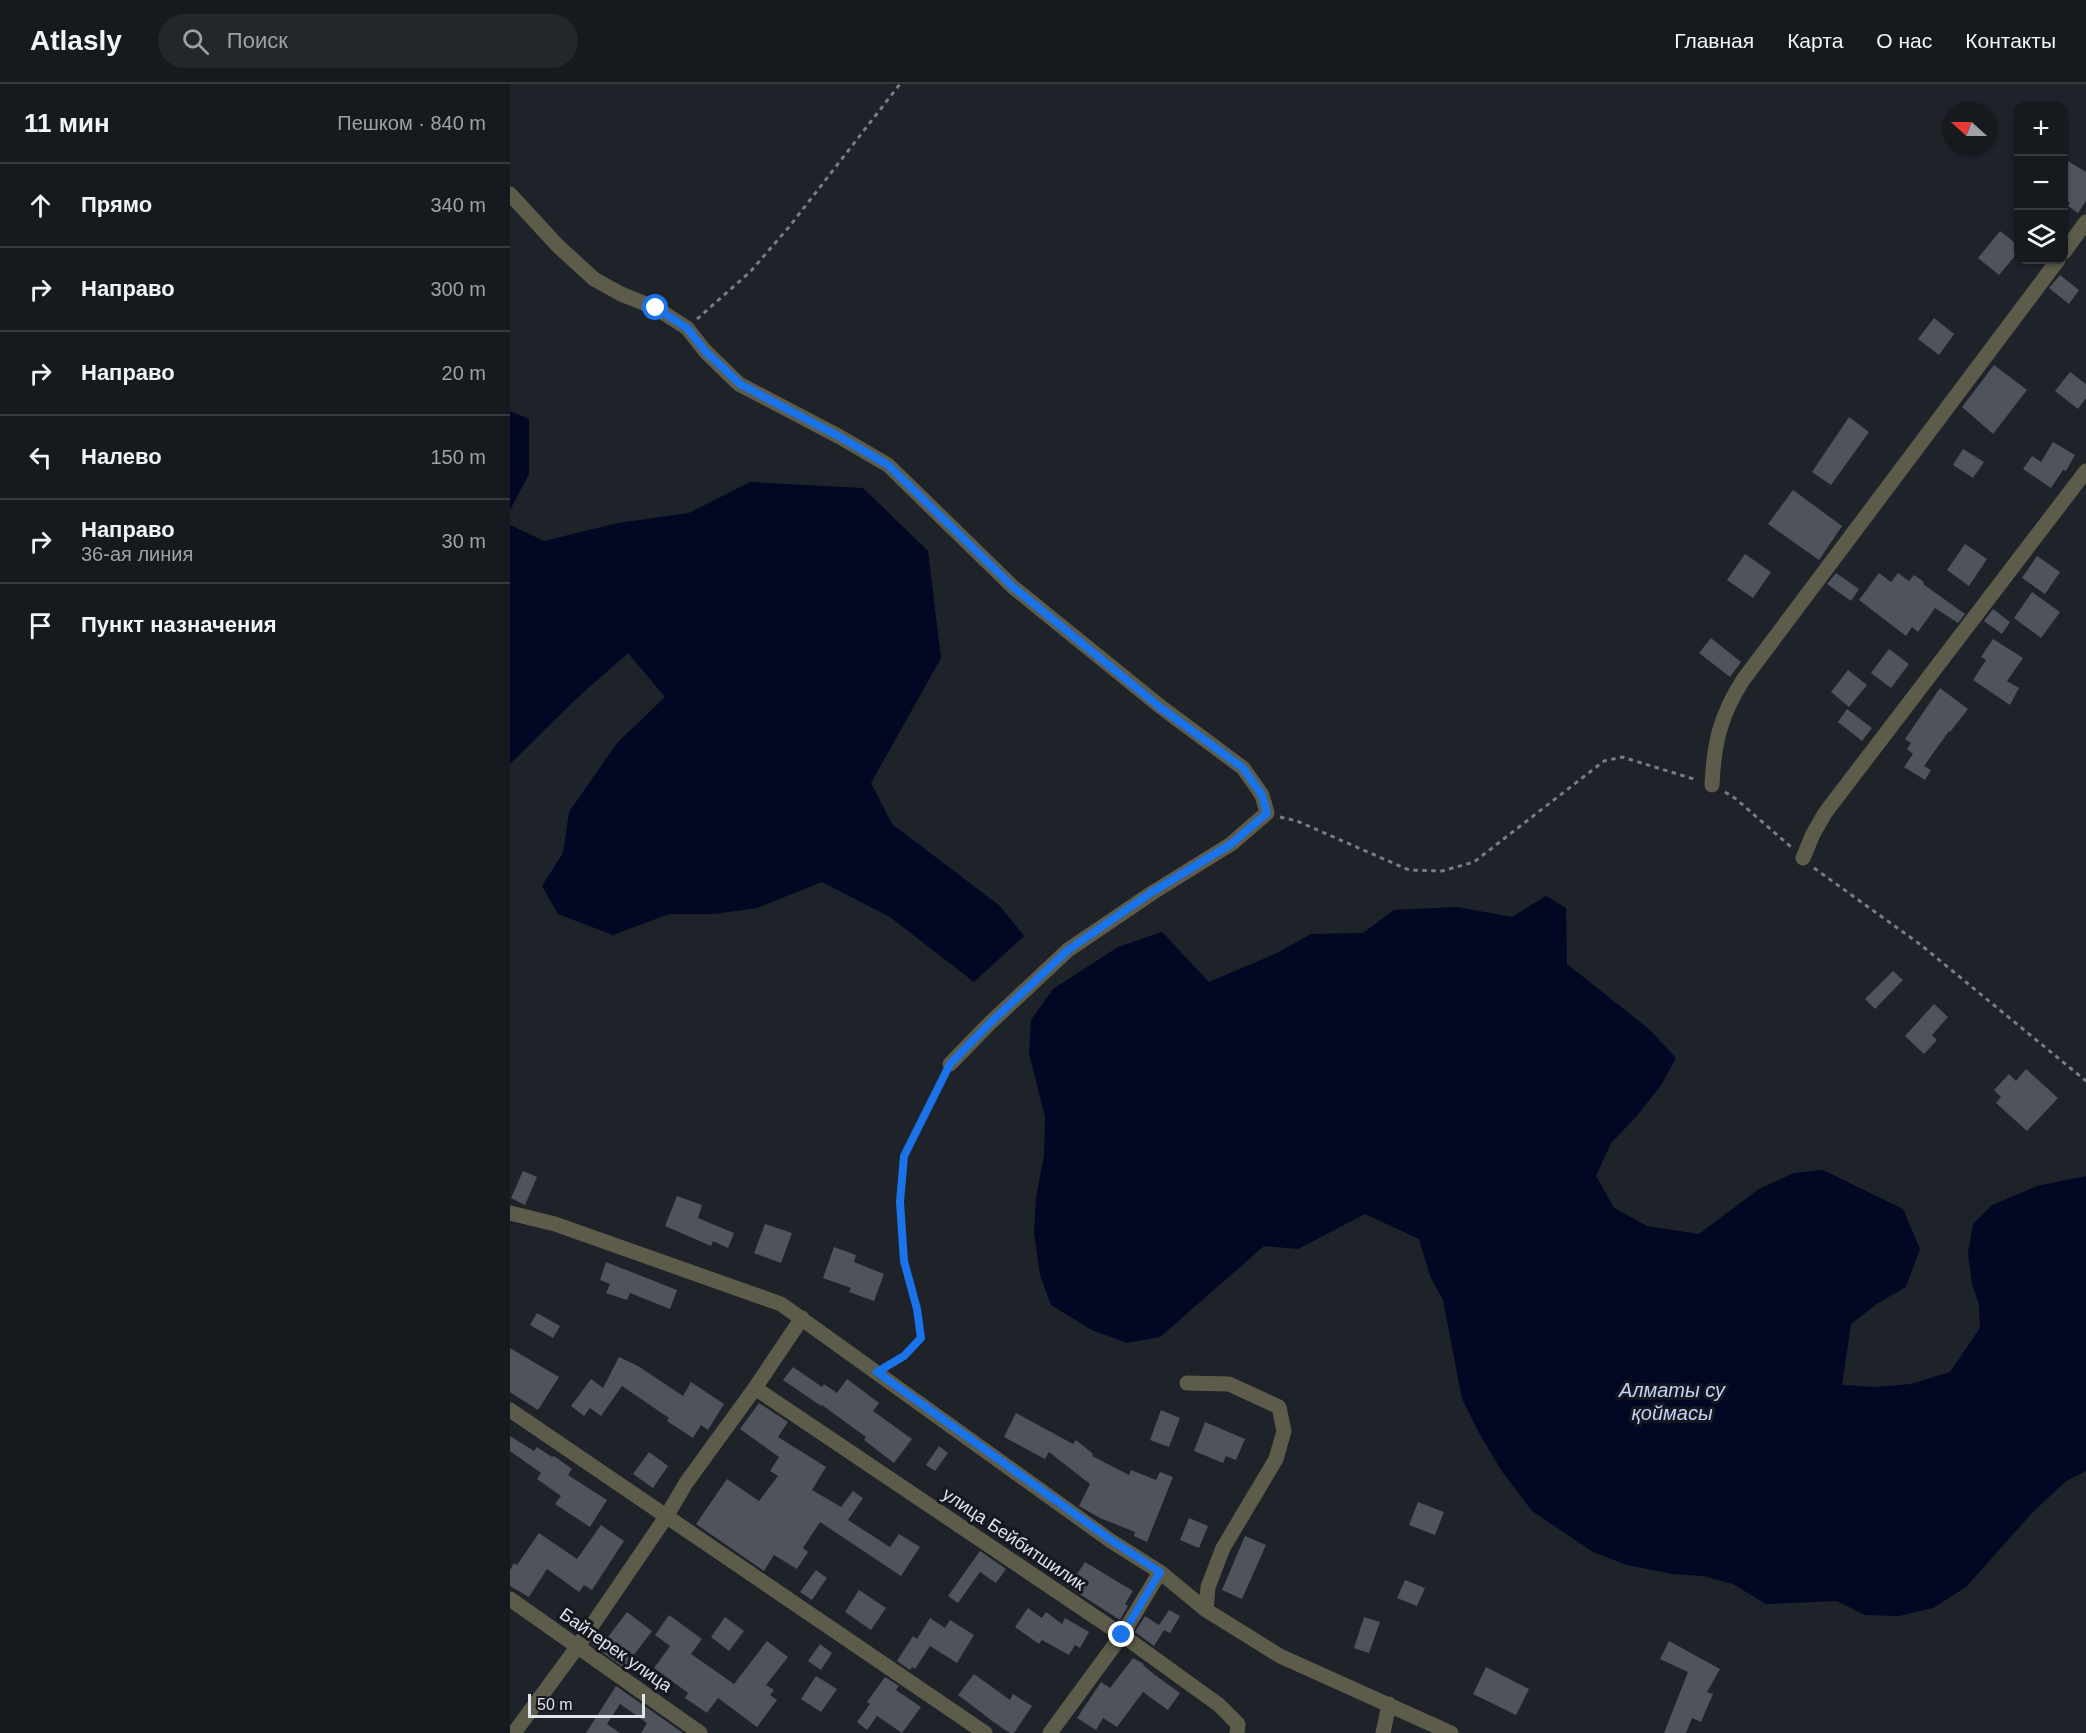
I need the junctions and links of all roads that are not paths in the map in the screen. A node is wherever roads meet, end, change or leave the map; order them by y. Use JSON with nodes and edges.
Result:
{"nodes":[{"id":1,"x":510,"y":194,"type":"edge"},
{"id":2,"x":2086,"y":222,"type":"edge"},
{"id":3,"x":2068,"y":247,"type":"edge"},
{"id":4,"x":2055,"y":264,"type":"edge"},
{"id":5,"x":2086,"y":471,"type":"edge"},
{"id":6,"x":1712,"y":784,"type":"road end"},
{"id":7,"x":1803,"y":858,"type":"road end"},
{"id":8,"x":950,"y":1064,"type":"road end"},
{"id":9,"x":510,"y":1213,"type":"edge"},
{"id":10,"x":802,"y":1318,"type":"junction"},
{"id":11,"x":1187,"y":1383,"type":"dead end"},
{"id":12,"x":755,"y":1388,"type":"junction"},
{"id":13,"x":510,"y":1410,"type":"edge"},
{"id":14,"x":666,"y":1516,"type":"junction"},
{"id":15,"x":1160,"y":1572,"type":"junction"},
{"id":16,"x":510,"y":1599,"type":"edge"},
{"id":17,"x":1206,"y":1611,"type":"junction"},
{"id":18,"x":1122,"y":1635,"type":"junction"},
{"id":19,"x":578,"y":1646,"type":"junction"},
{"id":20,"x":1389,"y":1704,"type":"junction"},
{"id":21,"x":514,"y":1733,"type":"edge"},
{"id":22,"x":700,"y":1733,"type":"edge"},
{"id":23,"x":985,"y":1733,"type":"edge"},
{"id":24,"x":1050,"y":1733,"type":"edge"},
{"id":25,"x":1237,"y":1733,"type":"edge"},
{"id":26,"x":1383,"y":1733,"type":"edge"},
{"id":27,"x":1451,"y":1733,"type":"edge"}],
"edges":[{"from":1,"to":8,"type":"street"},
{"from":2,"to":3,"type":"street"},
{"from":4,"to":6,"type":"street"},
{"from":5,"to":7,"type":"street"},
{"from":9,"to":10,"type":"street"},
{"from":10,"to":12,"type":"street"},
{"from":10,"to":15,"type":"street"},
{"from":11,"to":17,"type":"street"},
{"from":12,"to":14,"type":"street"},
{"from":12,"to":18,"type":"street","name":"улица Бейбитшилик"},
{"from":13,"to":14,"type":"street"},
{"from":14,"to":19,"type":"street"},
{"from":14,"to":23,"type":"street"},
{"from":15,"to":17,"type":"street"},
{"from":15,"to":18,"type":"street"},
{"from":16,"to":19,"type":"street","name":"Байтерек улица"},
{"from":17,"to":20,"type":"street"},
{"from":18,"to":24,"type":"street"},
{"from":18,"to":25,"type":"street","name":"улица Бейбитшилик"},
{"from":19,"to":21,"type":"street"},
{"from":19,"to":22,"type":"street","name":"Байтерек улица"},
{"from":20,"to":26,"type":"street"},
{"from":20,"to":27,"type":"street"}]}
